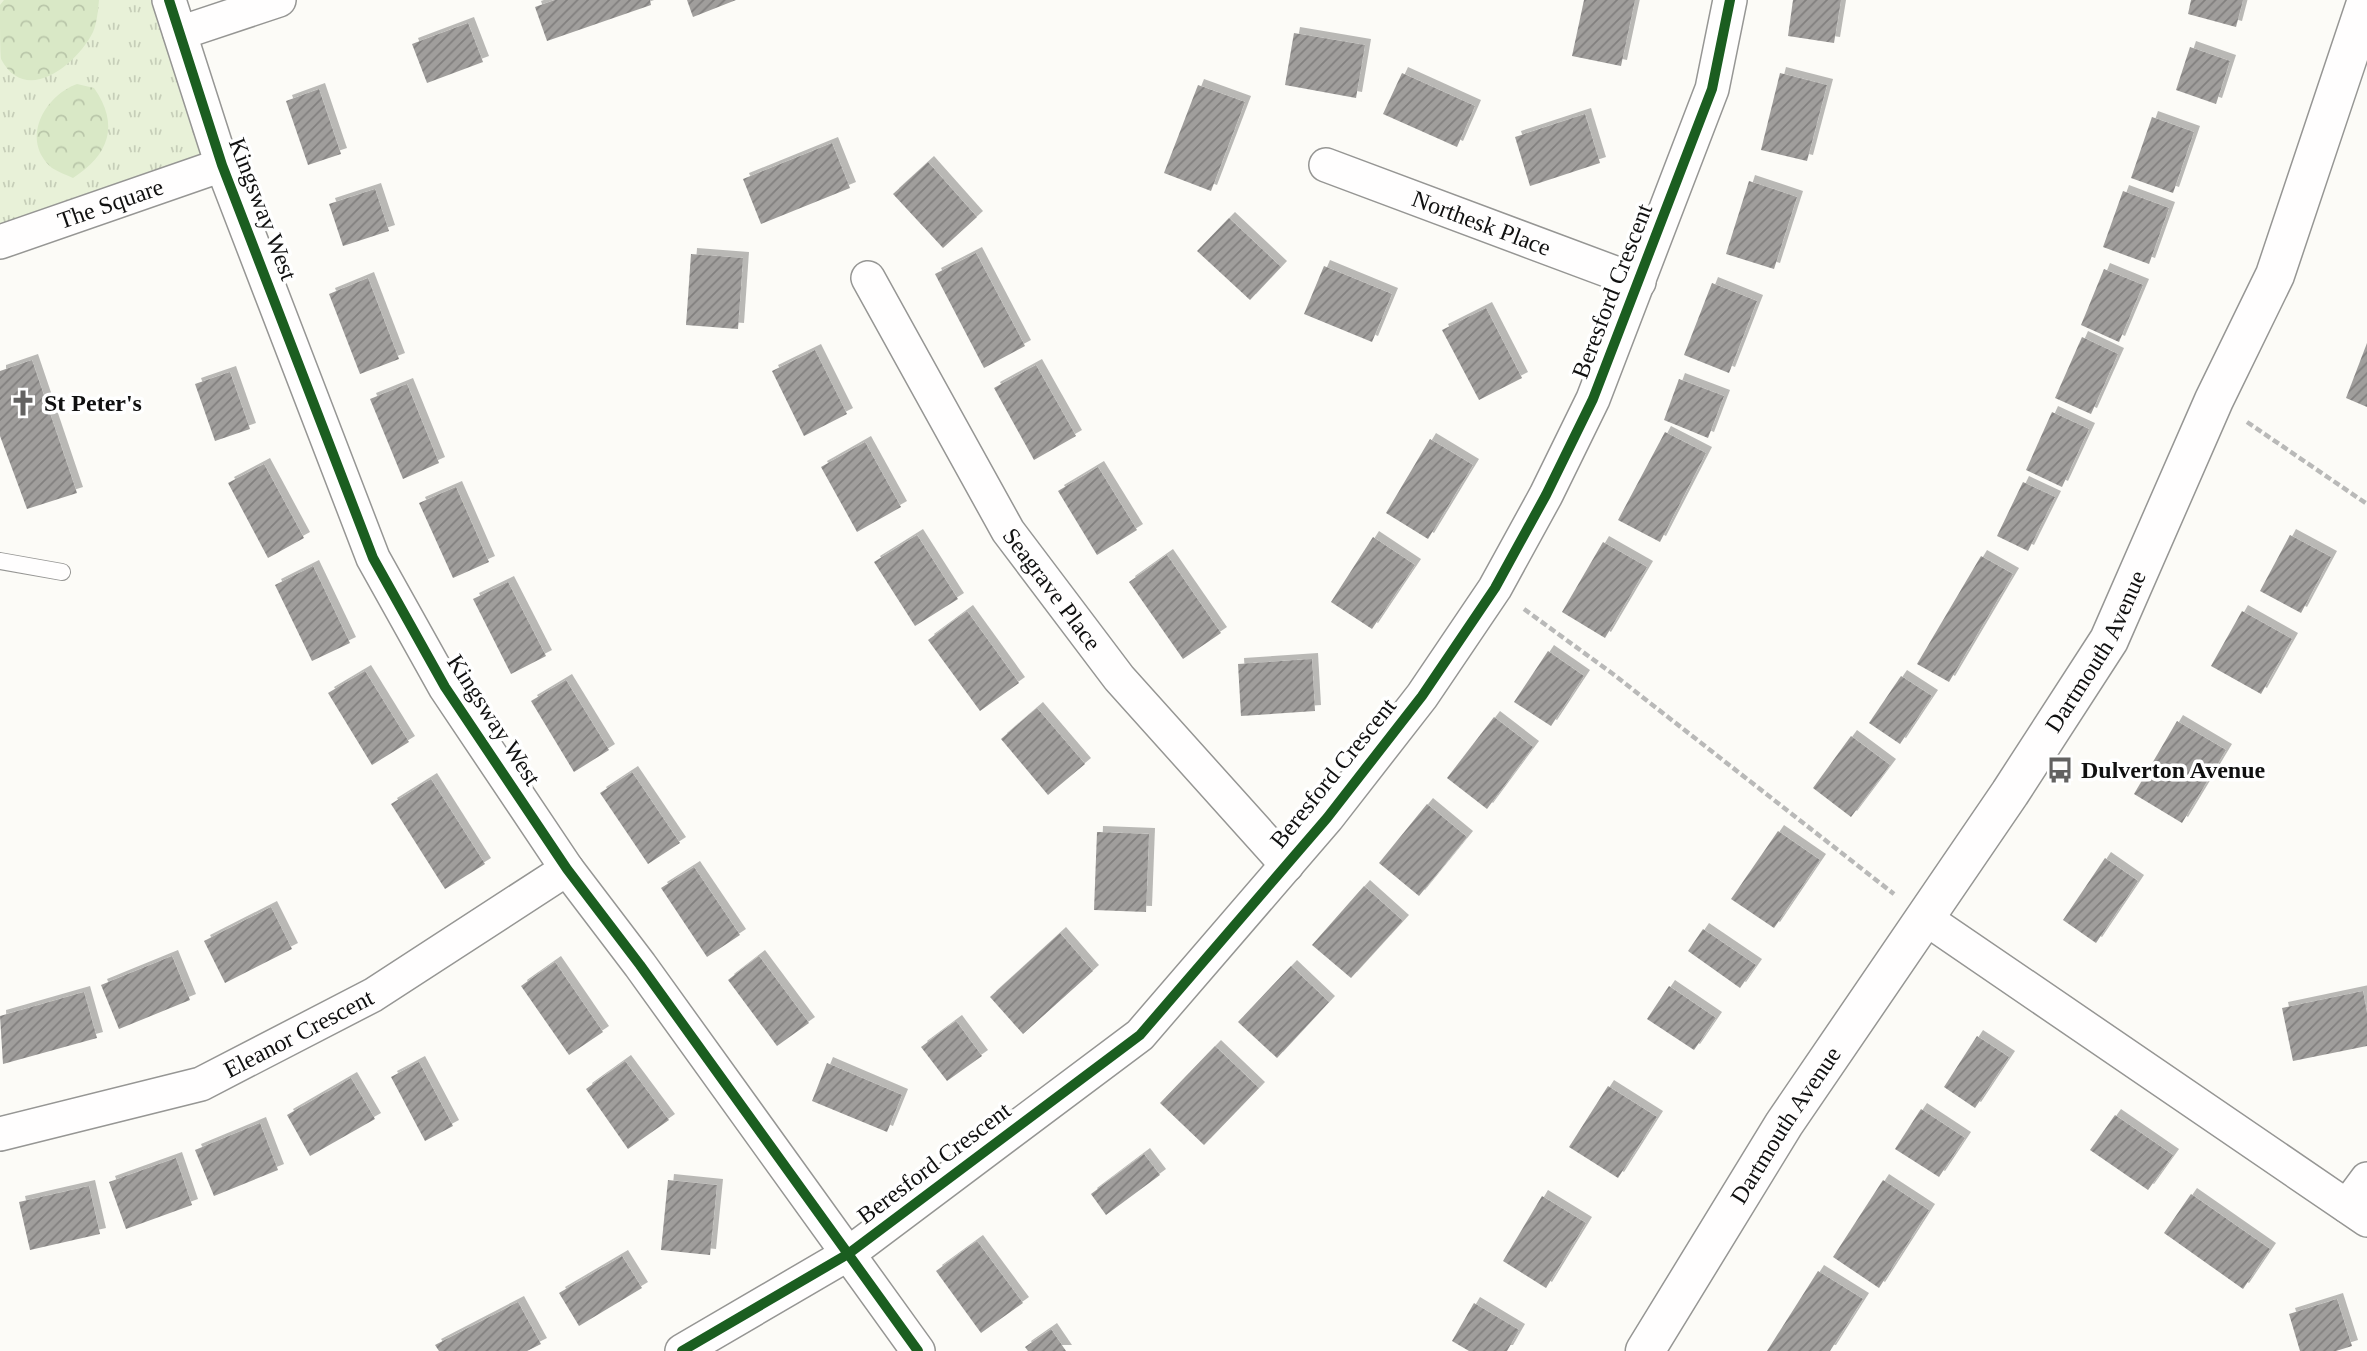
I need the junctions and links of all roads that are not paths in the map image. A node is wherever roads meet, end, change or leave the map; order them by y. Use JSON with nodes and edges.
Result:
{"nodes":[{"id":1,"x":169,"y":0,"type":"edge"},
{"id":2,"x":279,"y":0,"type":"edge"},
{"id":3,"x":1730,"y":0,"type":"edge"},
{"id":4,"x":2367,"y":0,"type":"edge"},
{"id":5,"x":180,"y":33,"type":"junction"},
{"id":6,"x":222,"y":165,"type":"junction"},
{"id":7,"x":1326,"y":165,"type":"dead end"},
{"id":8,"x":0,"y":242,"type":"edge"},
{"id":9,"x":868,"y":278,"type":"dead end"},
{"id":10,"x":1639,"y":282,"type":"junction"},
{"id":11,"x":0,"y":561,"type":"edge"},
{"id":12,"x":62,"y":572,"type":"dead end"},
{"id":13,"x":1287,"y":865,"type":"junction"},
{"id":14,"x":567,"y":869,"type":"junction"},
{"id":15,"x":1925,"y":918,"type":"junction"},
{"id":16,"x":0,"y":1134,"type":"edge"},
{"id":17,"x":2367,"y":1179,"type":"edge"},
{"id":18,"x":2357,"y":1213,"type":"edge"},
{"id":19,"x":848,"y":1254,"type":"junction"},
{"id":20,"x":682,"y":1351,"type":"edge"},
{"id":21,"x":918,"y":1351,"type":"edge"},
{"id":22,"x":1645,"y":1351,"type":"edge"}],
"edges":[{"from":1,"to":5,"type":"street","name":"Kingsway West"},
{"from":2,"to":5,"type":"street"},
{"from":3,"to":10,"type":"street","name":"Beresford Crescent"},
{"from":4,"to":15,"type":"street","name":"Dartmouth Avenue"},
{"from":5,"to":6,"type":"street","name":"Kingsway West"},
{"from":6,"to":8,"type":"street","name":"The Square"},
{"from":6,"to":14,"type":"street","name":"Kingsway West"},
{"from":7,"to":10,"type":"street","name":"Northesk Place"},
{"from":9,"to":13,"type":"street","name":"Seagrave Place"},
{"from":10,"to":13,"type":"street","name":"Beresford Crescent"},
{"from":11,"to":12,"type":"lane"},
{"from":13,"to":19,"type":"street","name":"Beresford Crescent"},
{"from":14,"to":16,"type":"street","name":"Eleanor Crescent"},
{"from":14,"to":19,"type":"street","name":"Kingsway West"},
{"from":15,"to":18,"type":"street"},
{"from":15,"to":22,"type":"street","name":"Dartmouth Avenue"},
{"from":17,"to":18,"type":"street"},
{"from":19,"to":20,"type":"street","name":"Beresford Crescent"},
{"from":19,"to":21,"type":"street","name":"Kingsway West"}]}
